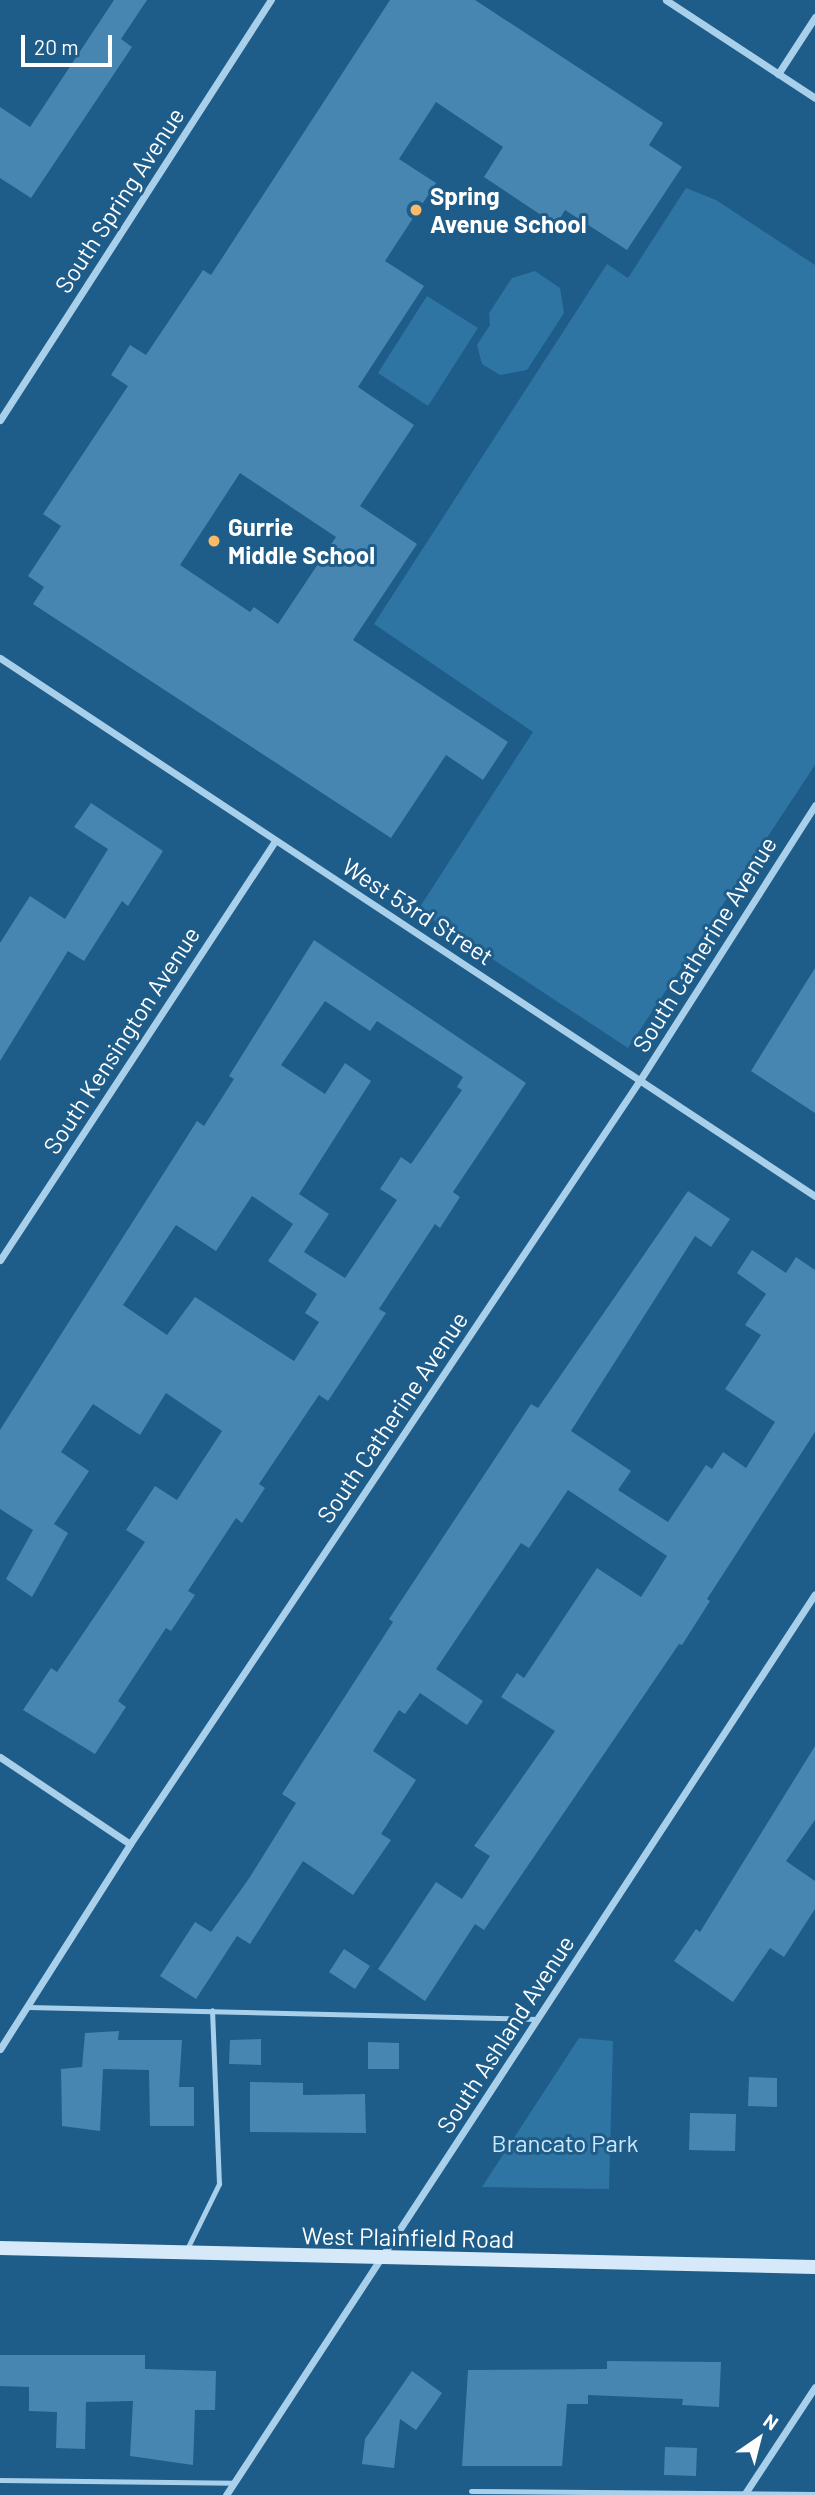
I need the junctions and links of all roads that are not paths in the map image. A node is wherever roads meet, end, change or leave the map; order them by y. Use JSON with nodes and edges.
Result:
{"nodes":[{"id":1,"x":271,"y":0,"type":"edge"},
{"id":2,"x":666,"y":0,"type":"edge"},
{"id":3,"x":815,"y":17,"type":"edge"},
{"id":4,"x":778,"y":74,"type":"junction"},
{"id":5,"x":815,"y":98,"type":"edge"},
{"id":6,"x":0,"y":420,"type":"edge"},
{"id":7,"x":0,"y":658,"type":"edge"},
{"id":8,"x":815,"y":805,"type":"edge"},
{"id":9,"x":275,"y":841,"type":"junction"},
{"id":10,"x":640,"y":1080,"type":"junction"},
{"id":11,"x":815,"y":1196,"type":"edge"},
{"id":12,"x":0,"y":1260,"type":"edge"},
{"id":13,"x":815,"y":1594,"type":"edge"},
{"id":14,"x":0,"y":1757,"type":"edge"},
{"id":15,"x":130,"y":1844,"type":"junction"},
{"id":16,"x":28,"y":2007,"type":"junction"},
{"id":17,"x":212,"y":2010,"type":"junction"},
{"id":18,"x":538,"y":2019,"type":"junction"},
{"id":19,"x":0,"y":2049,"type":"edge"},
{"id":20,"x":0,"y":2248,"type":"edge"},
{"id":21,"x":184,"y":2253,"type":"junction"},
{"id":22,"x":381,"y":2260,"type":"junction"},
{"id":23,"x":815,"y":2267,"type":"edge"},
{"id":24,"x":815,"y":2387,"type":"edge"},
{"id":25,"x":0,"y":2480,"type":"edge"},
{"id":26,"x":234,"y":2483,"type":"junction"},
{"id":27,"x":471,"y":2491,"type":"dead end"},
{"id":28,"x":745,"y":2494,"type":"edge"},
{"id":29,"x":815,"y":2494,"type":"edge"},
{"id":30,"x":226,"y":2495,"type":"edge"}],
"edges":[{"from":1,"to":6,"type":"street","name":"South Spring Avenue"},
{"from":2,"to":4,"type":"street"},
{"from":3,"to":4,"type":"street"},
{"from":4,"to":5,"type":"street"},
{"from":7,"to":9,"type":"street","name":"West 53rd Street"},
{"from":8,"to":10,"type":"street","name":"South Catherine Avenue"},
{"from":9,"to":10,"type":"street","name":"West 53rd Street"},
{"from":9,"to":12,"type":"street","name":"South Kensington Avenue"},
{"from":10,"to":11,"type":"street","name":"West 53rd Street"},
{"from":10,"to":15,"type":"street","name":"South Catherine Avenue"},
{"from":13,"to":18,"type":"street","name":"South Ashland Avenue"},
{"from":14,"to":15,"type":"street"},
{"from":15,"to":16,"type":"street","name":"South Catherine Avenue"},
{"from":16,"to":17,"type":"lane"},
{"from":16,"to":19,"type":"street","name":"South Catherine Avenue"},
{"from":17,"to":18,"type":"lane"},
{"from":17,"to":21,"type":"lane"},
{"from":18,"to":22,"type":"street","name":"South Ashland Avenue"},
{"from":20,"to":21,"type":"main road","name":"West Plainfield Road"},
{"from":21,"to":22,"type":"main road","name":"West Plainfield Road"},
{"from":22,"to":23,"type":"main road","name":"West Plainfield Road"},
{"from":22,"to":26,"type":"street","name":"South Ashland Avenue"},
{"from":24,"to":28,"type":"street"},
{"from":25,"to":26,"type":"lane"},
{"from":26,"to":30,"type":"street","name":"South Ashland Avenue"},
{"from":27,"to":28,"type":"lane"},
{"from":28,"to":29,"type":"lane"}]}
